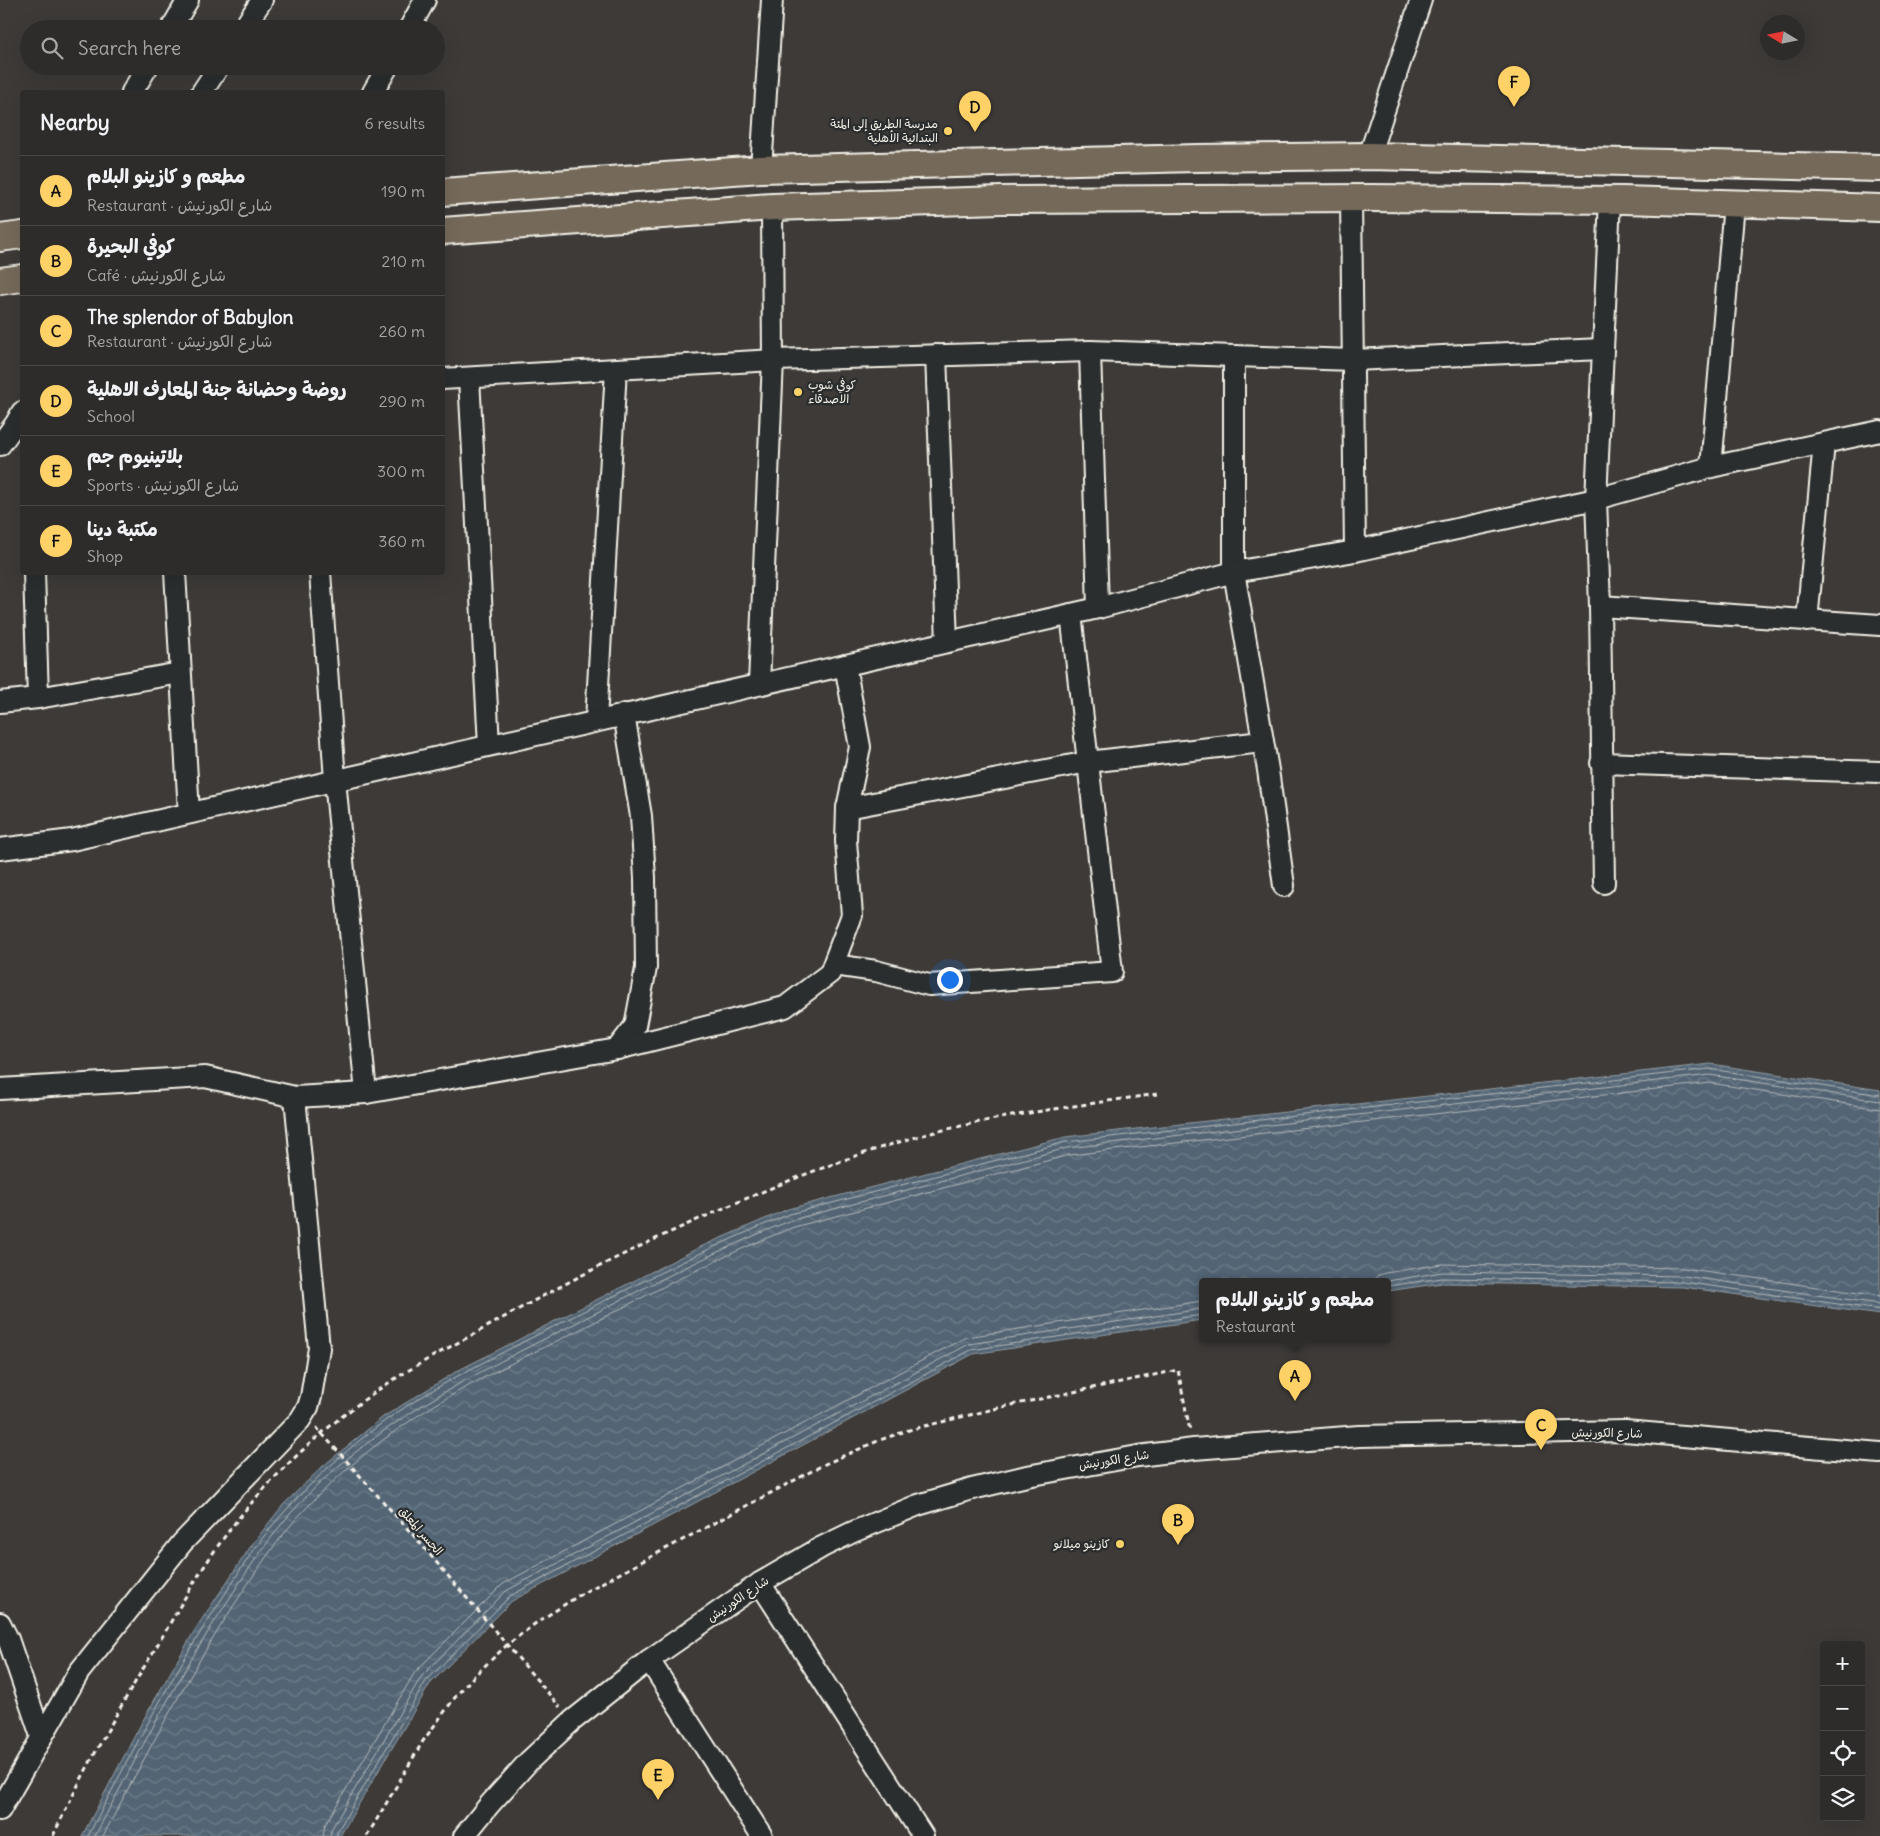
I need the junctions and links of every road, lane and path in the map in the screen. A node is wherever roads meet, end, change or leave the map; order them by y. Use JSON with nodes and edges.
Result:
{"nodes":[{"id":1,"x":188,"y":0,"type":"edge"},
{"id":2,"x":262,"y":0,"type":"edge"},
{"id":3,"x":426,"y":0,"type":"edge"},
{"id":4,"x":772,"y":0,"type":"edge"},
{"id":5,"x":1421,"y":0,"type":"edge"},
{"id":6,"x":176,"y":20,"type":"edge"},
{"id":7,"x":250,"y":20,"type":"edge"},
{"id":8,"x":414,"y":20,"type":"edge"},
{"id":9,"x":142,"y":75,"type":"edge"},
{"id":10,"x":213,"y":75,"type":"edge"},
{"id":11,"x":383,"y":75,"type":"edge"},
{"id":12,"x":133,"y":90,"type":"edge"},
{"id":13,"x":203,"y":90,"type":"edge"},
{"id":14,"x":374,"y":90,"type":"edge"},
{"id":15,"x":1369,"y":156,"type":"junction"},
{"id":16,"x":1174,"y":158,"type":"junction"},
{"id":17,"x":1204,"y":158,"type":"junction"},
{"id":18,"x":1880,"y":168,"type":"edge"},
{"id":19,"x":761,"y":169,"type":"junction"},
{"id":20,"x":445,"y":192,"type":"edge"},
{"id":21,"x":1351,"y":198,"type":"junction"},
{"id":22,"x":1172,"y":199,"type":"junction"},
{"id":23,"x":1204,"y":199,"type":"junction"},
{"id":24,"x":1610,"y":200,"type":"junction"},
{"id":25,"x":1734,"y":204,"type":"junction"},
{"id":26,"x":772,"y":207,"type":"junction"},
{"id":27,"x":1880,"y":208,"type":"edge"},
{"id":28,"x":445,"y":231,"type":"edge"},
{"id":29,"x":20,"y":235,"type":"edge"},
{"id":30,"x":0,"y":238,"type":"edge"},
{"id":31,"x":20,"y":278,"type":"edge"},
{"id":32,"x":0,"y":281,"type":"edge"},
{"id":33,"x":1602,"y":350,"type":"junction"},
{"id":34,"x":1090,"y":351,"type":"junction"},
{"id":35,"x":936,"y":356,"type":"junction"},
{"id":36,"x":1234,"y":356,"type":"junction"},
{"id":37,"x":773,"y":360,"type":"junction"},
{"id":38,"x":1353,"y":360,"type":"junction"},
{"id":39,"x":616,"y":370,"type":"junction"},
{"id":40,"x":469,"y":378,"type":"junction"},
{"id":41,"x":445,"y":379,"type":"edge"},
{"id":42,"x":20,"y":416,"type":"edge"},
{"id":43,"x":1880,"y":431,"type":"edge"},
{"id":44,"x":1824,"y":443,"type":"junction"},
{"id":45,"x":0,"y":446,"type":"edge"},
{"id":46,"x":1711,"y":467,"type":"junction"},
{"id":47,"x":1596,"y":499,"type":"junction"},
{"id":48,"x":1355,"y":551,"type":"junction"},
{"id":49,"x":1234,"y":572,"type":"junction"},
{"id":50,"x":34,"y":575,"type":"edge"},
{"id":51,"x":175,"y":575,"type":"edge"},
{"id":52,"x":320,"y":575,"type":"edge"},
{"id":53,"x":1600,"y":606,"type":"junction"},
{"id":54,"x":1098,"y":608,"type":"junction"},
{"id":55,"x":1071,"y":614,"type":"junction"},
{"id":56,"x":1807,"y":621,"type":"junction"},
{"id":57,"x":1880,"y":625,"type":"edge"},
{"id":58,"x":947,"y":642,"type":"junction"},
{"id":59,"x":845,"y":665,"type":"junction"},
{"id":60,"x":180,"y":673,"type":"junction"},
{"id":61,"x":759,"y":684,"type":"junction"},
{"id":62,"x":38,"y":698,"type":"junction"},
{"id":63,"x":0,"y":702,"type":"edge"},
{"id":64,"x":624,"y":714,"type":"junction"},
{"id":65,"x":596,"y":720,"type":"junction"},
{"id":66,"x":1262,"y":742,"type":"junction"},
{"id":67,"x":489,"y":745,"type":"junction"},
{"id":68,"x":1088,"y":762,"type":"junction"},
{"id":69,"x":1601,"y":763,"type":"junction"},
{"id":70,"x":1880,"y":772,"type":"edge"},
{"id":71,"x":335,"y":780,"type":"junction"},
{"id":72,"x":847,"y":808,"type":"junction"},
{"id":73,"x":189,"y":813,"type":"junction"},
{"id":74,"x":0,"y":849,"type":"edge"},
{"id":75,"x":1604,"y":882,"type":"dead end"},
{"id":76,"x":1284,"y":886,"type":"dead end"},
{"id":77,"x":834,"y":965,"type":"junction"},
{"id":78,"x":617,"y":1049,"type":"junction"},
{"id":79,"x":0,"y":1089,"type":"edge"},
{"id":80,"x":366,"y":1093,"type":"junction"},
{"id":81,"x":1157,"y":1094,"type":"dead end"},
{"id":82,"x":295,"y":1097,"type":"junction"},
{"id":83,"x":332,"y":1446,"type":"dead end"},
{"id":84,"x":1194,"y":1449,"type":"junction"},
{"id":85,"x":1880,"y":1453,"type":"edge"},
{"id":86,"x":760,"y":1583,"type":"junction"},
{"id":87,"x":0,"y":1624,"type":"edge"},
{"id":88,"x":507,"y":1645,"type":"junction"},
{"id":89,"x":649,"y":1660,"type":"junction"},
{"id":90,"x":572,"y":1721,"type":"junction"},
{"id":91,"x":41,"y":1736,"type":"junction"},
{"id":92,"x":0,"y":1810,"type":"edge"},
{"id":93,"x":53,"y":1836,"type":"edge"},
{"id":94,"x":368,"y":1836,"type":"edge"},
{"id":95,"x":464,"y":1836,"type":"edge"},
{"id":96,"x":762,"y":1836,"type":"edge"},
{"id":97,"x":923,"y":1836,"type":"edge"}],
"edges":[{"from":1,"to":6,"type":"street"},
{"from":2,"to":7,"type":"street"},
{"from":3,"to":8,"type":"street"},
{"from":4,"to":19,"type":"street"},
{"from":5,"to":15,"type":"street"},
{"from":9,"to":12,"type":"street"},
{"from":10,"to":13,"type":"street"},
{"from":11,"to":14,"type":"street"},
{"from":15,"to":17,"type":"main road"},
{"from":15,"to":18,"type":"main road"},
{"from":16,"to":17,"type":"main road"},
{"from":16,"to":19,"type":"main road"},
{"from":16,"to":22,"type":"main road"},
{"from":17,"to":23,"type":"main road"},
{"from":19,"to":20,"type":"main road"},
{"from":21,"to":23,"type":"main road"},
{"from":21,"to":24,"type":"main road"},
{"from":21,"to":38,"type":"street"},
{"from":22,"to":23,"type":"main road"},
{"from":22,"to":26,"type":"main road"},
{"from":24,"to":25,"type":"main road"},
{"from":24,"to":33,"type":"street"},
{"from":25,"to":27,"type":"main road"},
{"from":25,"to":46,"type":"street"},
{"from":26,"to":28,"type":"main road"},
{"from":26,"to":37,"type":"street"},
{"from":29,"to":30,"type":"main road"},
{"from":31,"to":32,"type":"main road"},
{"from":33,"to":38,"type":"street"},
{"from":33,"to":47,"type":"street"},
{"from":34,"to":35,"type":"street"},
{"from":34,"to":36,"type":"street"},
{"from":34,"to":54,"type":"street"},
{"from":35,"to":37,"type":"street"},
{"from":35,"to":58,"type":"street"},
{"from":36,"to":38,"type":"street"},
{"from":36,"to":49,"type":"street"},
{"from":37,"to":39,"type":"street"},
{"from":37,"to":61,"type":"street"},
{"from":38,"to":48,"type":"street"},
{"from":39,"to":40,"type":"street"},
{"from":39,"to":65,"type":"street"},
{"from":40,"to":41,"type":"street"},
{"from":40,"to":67,"type":"street"},
{"from":42,"to":45,"type":"street"},
{"from":43,"to":44,"type":"street"},
{"from":44,"to":46,"type":"street"},
{"from":44,"to":56,"type":"street"},
{"from":46,"to":47,"type":"street"},
{"from":47,"to":48,"type":"street"},
{"from":47,"to":53,"type":"street"},
{"from":48,"to":49,"type":"street"},
{"from":49,"to":54,"type":"street"},
{"from":49,"to":66,"type":"street"},
{"from":50,"to":62,"type":"street"},
{"from":51,"to":60,"type":"street"},
{"from":52,"to":71,"type":"street"},
{"from":53,"to":56,"type":"street"},
{"from":53,"to":69,"type":"street"},
{"from":54,"to":55,"type":"street"},
{"from":55,"to":58,"type":"street"},
{"from":55,"to":68,"type":"street"},
{"from":56,"to":57,"type":"street"},
{"from":58,"to":59,"type":"street"},
{"from":59,"to":61,"type":"street"},
{"from":59,"to":72,"type":"street"},
{"from":60,"to":62,"type":"street"},
{"from":60,"to":73,"type":"street"},
{"from":61,"to":64,"type":"street"},
{"from":62,"to":63,"type":"street"},
{"from":64,"to":65,"type":"street"},
{"from":64,"to":78,"type":"street"},
{"from":65,"to":67,"type":"street"},
{"from":66,"to":68,"type":"street"},
{"from":66,"to":76,"type":"street"},
{"from":67,"to":71,"type":"street"},
{"from":68,"to":72,"type":"street"},
{"from":68,"to":77,"type":"street"},
{"from":69,"to":70,"type":"street"},
{"from":69,"to":75,"type":"street"},
{"from":71,"to":73,"type":"street"},
{"from":71,"to":80,"type":"street"},
{"from":72,"to":77,"type":"street"},
{"from":73,"to":74,"type":"street"},
{"from":77,"to":78,"type":"street"},
{"from":78,"to":80,"type":"street"},
{"from":79,"to":82,"type":"street"},
{"from":80,"to":82,"type":"street"},
{"from":81,"to":93,"type":"path"},
{"from":82,"to":91,"type":"street"},
{"from":83,"to":88,"type":"path","name":"الجسر المعلق"},
{"from":84,"to":85,"type":"street","name":"شارع الكورنيش"},
{"from":84,"to":86,"type":"street","name":"شارع الكورنيش"},
{"from":84,"to":88,"type":"path"},
{"from":86,"to":89,"type":"street","name":"شارع الكورنيش"},
{"from":86,"to":97,"type":"street"},
{"from":87,"to":91,"type":"street"},
{"from":88,"to":90,"type":"path","name":"الجسر المعلق"},
{"from":88,"to":94,"type":"path"},
{"from":89,"to":90,"type":"street","name":"شارع الكورنيش"},
{"from":89,"to":96,"type":"street"},
{"from":90,"to":95,"type":"street","name":"شارع الكورنيش"},
{"from":91,"to":92,"type":"street"}]}
